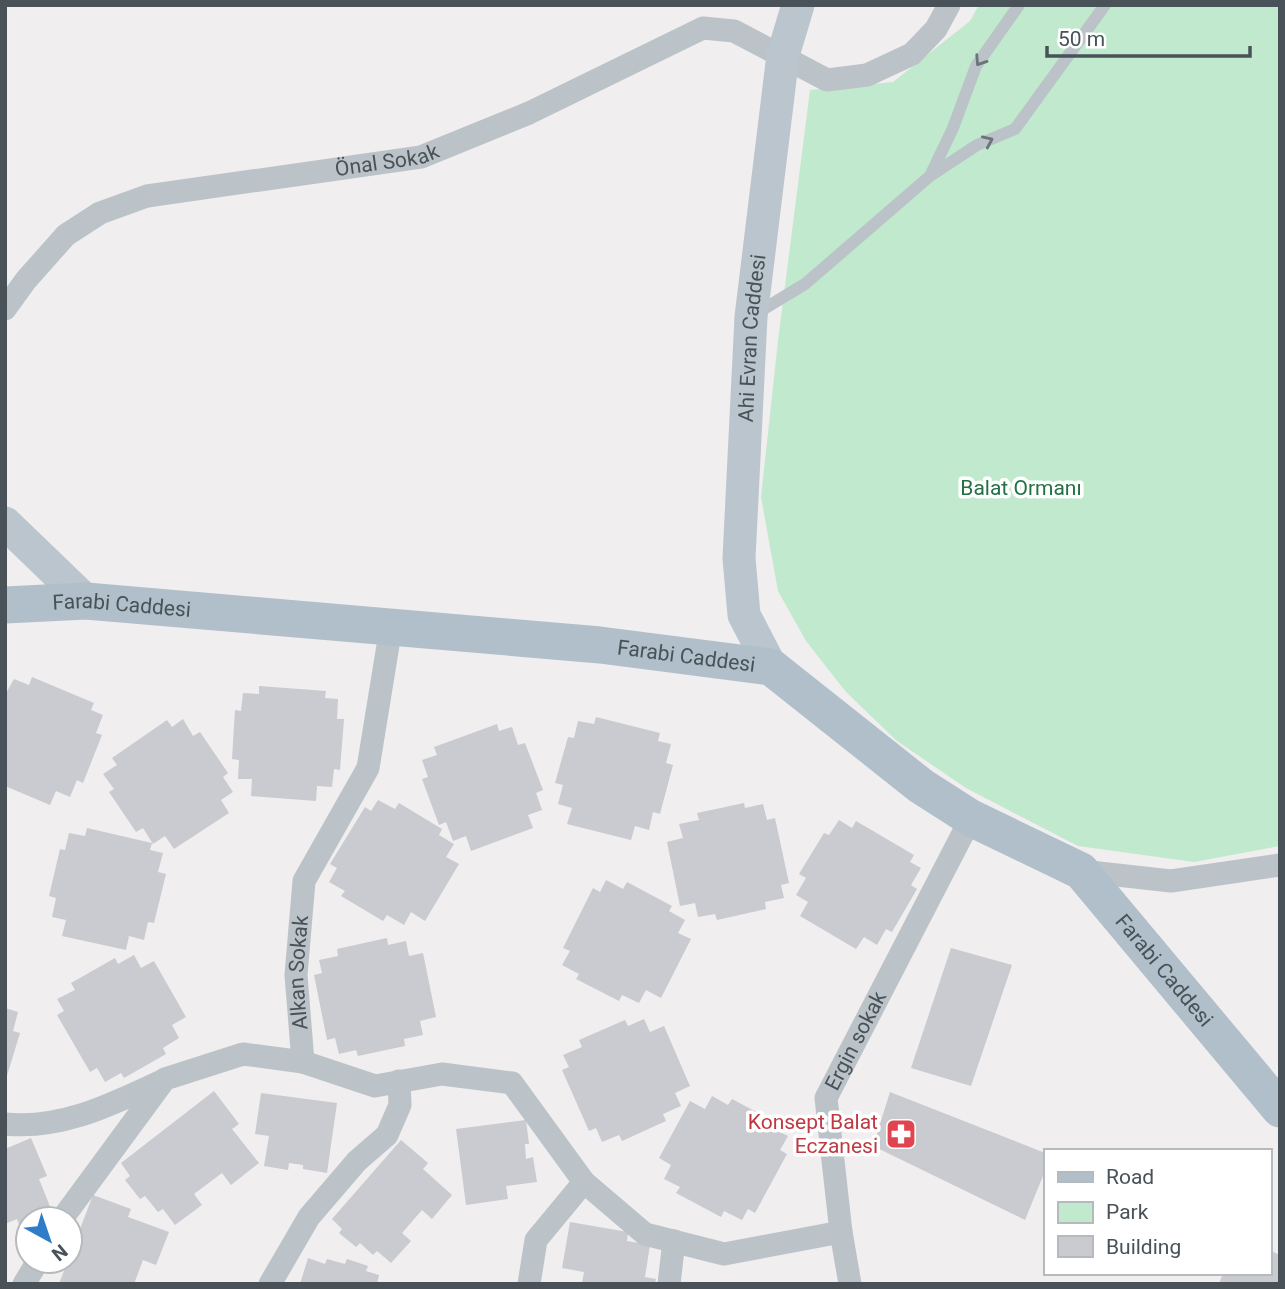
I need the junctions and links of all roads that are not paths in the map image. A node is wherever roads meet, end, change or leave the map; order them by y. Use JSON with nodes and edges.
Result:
{"nodes":[{"id":1,"x":798,"y":5,"type":"edge"},
{"id":2,"x":949,"y":5,"type":"edge"},
{"id":3,"x":1019,"y":5,"type":"edge"},
{"id":4,"x":1105,"y":5,"type":"edge"},
{"id":5,"x":783,"y":55,"type":"junction"},
{"id":6,"x":930,"y":176,"type":"junction"},
{"id":7,"x":5,"y":309,"type":"edge"},
{"id":8,"x":751,"y":317,"type":"junction"},
{"id":9,"x":5,"y":523,"type":"edge"},
{"id":10,"x":86,"y":601,"type":"junction"},
{"id":11,"x":5,"y":605,"type":"edge"},
{"id":12,"x":391,"y":627,"type":"junction"},
{"id":13,"x":771,"y":667,"type":"junction"},
{"id":14,"x":971,"y":818,"type":"junction"},
{"id":15,"x":1280,"y":865,"type":"edge"},
{"id":16,"x":1081,"y":871,"type":"junction"},
{"id":17,"x":303,"y":1062,"type":"junction"},
{"id":18,"x":165,"y":1079,"type":"junction"},
{"id":19,"x":399,"y":1081,"type":"junction"},
{"id":20,"x":1280,"y":1109,"type":"edge"},
{"id":21,"x":5,"y":1124,"type":"edge"},
{"id":22,"x":584,"y":1182,"type":"junction"},
{"id":23,"x":72,"y":1205,"type":"edge"},
{"id":24,"x":841,"y":1232,"type":"junction"},
{"id":25,"x":674,"y":1241,"type":"junction"},
{"id":26,"x":270,"y":1284,"type":"edge"},
{"id":27,"x":528,"y":1284,"type":"edge"},
{"id":28,"x":669,"y":1284,"type":"edge"},
{"id":29,"x":850,"y":1284,"type":"edge"}],
"edges":[{"from":1,"to":5,"type":"street","name":"Ahi Evran Caddesi"},
{"from":2,"to":5,"type":"street","name":"Önal Sokak"},
{"from":3,"to":6,"type":"lane","one_way":true},
{"from":6,"to":4,"type":"lane","one_way":true},
{"from":5,"to":7,"type":"street","name":"Önal Sokak"},
{"from":5,"to":8,"type":"street","name":"Ahi Evran Caddesi"},
{"from":6,"to":8,"type":"lane"},
{"from":8,"to":13,"type":"street","name":"Ahi Evran Caddesi"},
{"from":9,"to":10,"type":"street"},
{"from":10,"to":11,"type":"main road","name":"Farabi Caddesi"},
{"from":10,"to":12,"type":"main road","name":"Farabi Caddesi"},
{"from":12,"to":13,"type":"main road","name":"Farabi Caddesi"},
{"from":12,"to":17,"type":"street","name":"Alkan Sokak"},
{"from":13,"to":14,"type":"main road","name":"Farabi Caddesi"},
{"from":14,"to":16,"type":"main road","name":"Farabi Caddesi"},
{"from":14,"to":24,"type":"street","name":"Ergin sokak"},
{"from":15,"to":16,"type":"street"},
{"from":16,"to":20,"type":"main road","name":"Farabi Caddesi"},
{"from":17,"to":18,"type":"street","name":"Alkan Sokak"},
{"from":17,"to":19,"type":"street"},
{"from":18,"to":21,"type":"street","name":"Alkan Sokak"},
{"from":18,"to":23,"type":"street"},
{"from":19,"to":22,"type":"street"},
{"from":19,"to":26,"type":"street"},
{"from":22,"to":25,"type":"street"},
{"from":22,"to":27,"type":"street"},
{"from":24,"to":25,"type":"street"},
{"from":24,"to":29,"type":"street","name":"Ergin sokak"},
{"from":25,"to":28,"type":"street"}]}
